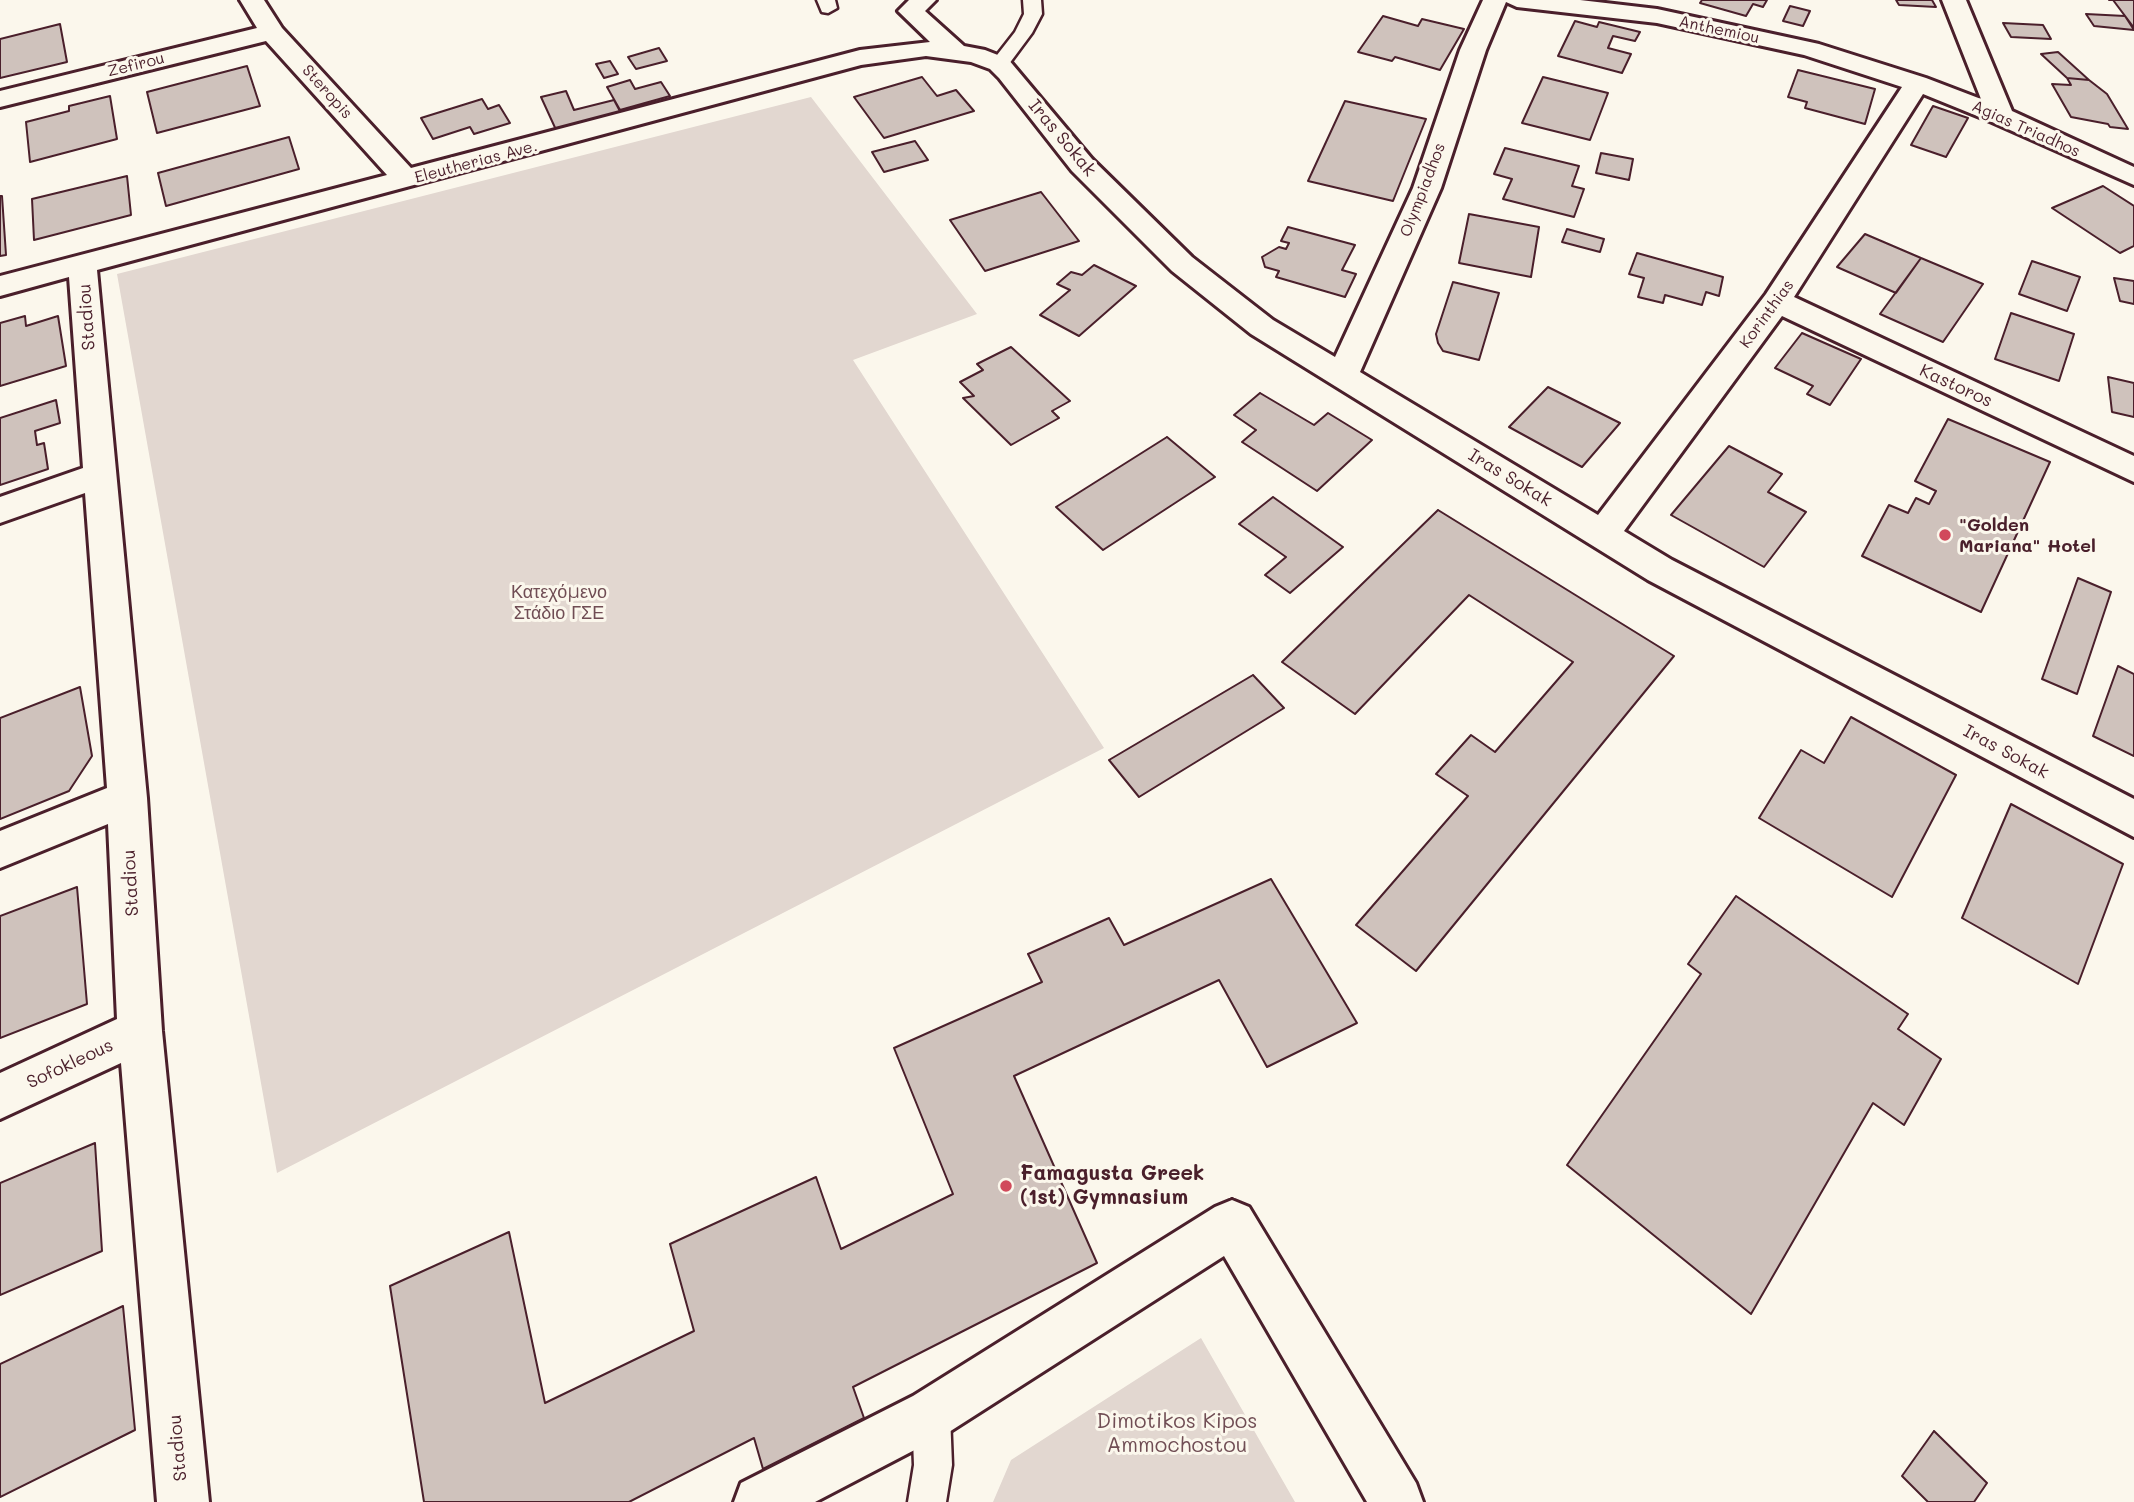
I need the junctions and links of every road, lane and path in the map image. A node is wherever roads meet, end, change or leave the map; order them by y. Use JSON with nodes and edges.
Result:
{"nodes":[{"id":1,"x":252,"y":0,"type":"edge"},
{"id":2,"x":924,"y":0,"type":"edge"},
{"id":3,"x":1032,"y":0,"type":"edge"},
{"id":4,"x":1495,"y":0,"type":"edge"},
{"id":5,"x":1517,"y":0,"type":"edge"},
{"id":6,"x":1954,"y":0,"type":"edge"},
{"id":7,"x":272,"y":32,"type":"junction"},
{"id":8,"x":954,"y":50,"type":"junction"},
{"id":9,"x":999,"y":64,"type":"junction"},
{"id":10,"x":1917,"y":83,"type":"junction"},
{"id":11,"x":0,"y":99,"type":"edge"},
{"id":12,"x":2001,"y":116,"type":"junction"},
{"id":13,"x":2134,"y":177,"type":"edge"},
{"id":14,"x":407,"y":180,"type":"junction"},
{"id":15,"x":82,"y":263,"type":"junction"},
{"id":16,"x":0,"y":286,"type":"edge"},
{"id":17,"x":1777,"y":302,"type":"junction"},
{"id":18,"x":1342,"y":377,"type":"junction"},
{"id":19,"x":2134,"y":470,"type":"edge"},
{"id":20,"x":99,"y":475,"type":"junction"},
{"id":21,"x":0,"y":510,"type":"edge"},
{"id":22,"x":1602,"y":535,"type":"junction"},
{"id":23,"x":127,"y":798,"type":"junction"},
{"id":24,"x":2134,"y":819,"type":"edge"},
{"id":25,"x":0,"y":850,"type":"edge"},
{"id":26,"x":140,"y":1031,"type":"junction"},
{"id":27,"x":0,"y":1096,"type":"edge"},
{"id":28,"x":931,"y":1414,"type":"junction"},
{"id":29,"x":183,"y":1502,"type":"edge"},
{"id":30,"x":760,"y":1502,"type":"edge"},
{"id":31,"x":927,"y":1502,"type":"edge"},
{"id":32,"x":1397,"y":1502,"type":"edge"}],
"edges":[{"from":1,"to":7,"type":"street","name":"Steropis"},
{"from":2,"to":8,"type":"street"},
{"from":3,"to":9,"type":"lane"},
{"from":4,"to":18,"type":"street","name":"Olympiadhos"},
{"from":5,"to":10,"type":"street","name":"Anthemiou"},
{"from":6,"to":12,"type":"street"},
{"from":7,"to":11,"type":"street","name":"Zefirou"},
{"from":7,"to":14,"type":"street","name":"Steropis"},
{"from":8,"to":9,"type":"street","name":"Iras Sokak"},
{"from":8,"to":14,"type":"street","name":"Eleutherias Ave."},
{"from":9,"to":18,"type":"street","name":"Iras Sokak"},
{"from":10,"to":12,"type":"street","name":"Agias Triadhos"},
{"from":10,"to":17,"type":"street","name":"Korinthias"},
{"from":12,"to":13,"type":"street","name":"Agias Triadhos"},
{"from":14,"to":15,"type":"street","name":"Eleutherias Ave."},
{"from":15,"to":16,"type":"street","name":"Eleutherias Ave."},
{"from":15,"to":20,"type":"street","name":"Stadiou"},
{"from":17,"to":19,"type":"street","name":"Kastoros"},
{"from":17,"to":22,"type":"street","name":"Korinthias"},
{"from":18,"to":22,"type":"street","name":"Iras Sokak"},
{"from":20,"to":21,"type":"street"},
{"from":20,"to":23,"type":"street","name":"Stadiou"},
{"from":22,"to":24,"type":"street","name":"Iras Sokak"},
{"from":23,"to":25,"type":"street"},
{"from":23,"to":26,"type":"street","name":"Stadiou"},
{"from":26,"to":27,"type":"street","name":"Sofokleous"},
{"from":26,"to":29,"type":"street","name":"Stadiou"},
{"from":28,"to":30,"type":"street"},
{"from":28,"to":31,"type":"lane"},
{"from":28,"to":32,"type":"street"}]}
